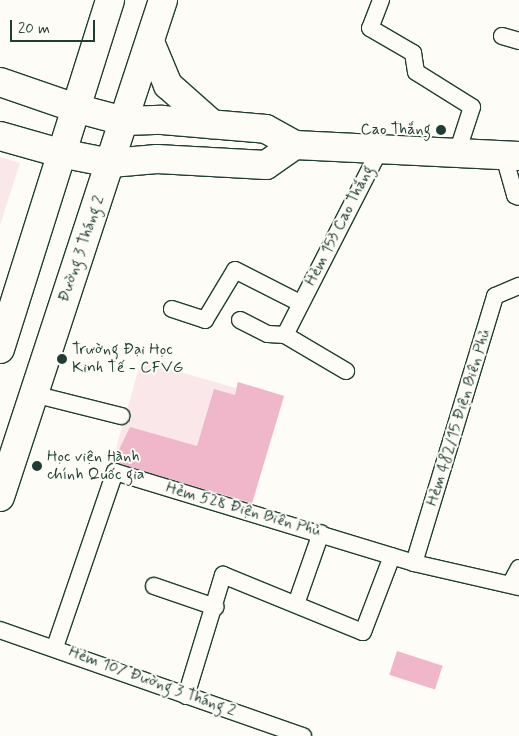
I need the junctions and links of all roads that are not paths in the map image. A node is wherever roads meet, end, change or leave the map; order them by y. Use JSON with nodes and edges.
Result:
{"nodes":[{"id":1,"x":110,"y":0,"type":"edge"},
{"id":2,"x":163,"y":0,"type":"edge"},
{"id":3,"x":381,"y":0,"type":"edge"},
{"id":4,"x":502,"y":36,"type":"dead end"},
{"id":5,"x":519,"y":41,"type":"edge"},
{"id":6,"x":150,"y":42,"type":"junction"},
{"id":7,"x":0,"y":82,"type":"edge"},
{"id":8,"x":75,"y":108,"type":"junction"},
{"id":9,"x":124,"y":121,"type":"junction"},
{"id":10,"x":212,"y":124,"type":"junction"},
{"id":11,"x":0,"y":136,"type":"edge"},
{"id":12,"x":295,"y":145,"type":"junction"},
{"id":13,"x":380,"y":149,"type":"junction"},
{"id":14,"x":60,"y":153,"type":"junction"},
{"id":15,"x":457,"y":153,"type":"junction"},
{"id":16,"x":512,"y":156,"type":"edge"},
{"id":17,"x":110,"y":163,"type":"junction"},
{"id":18,"x":519,"y":197,"type":"edge"},
{"id":19,"x":519,"y":286,"type":"edge"},
{"id":20,"x":300,"y":303,"type":"junction"},
{"id":21,"x":172,"y":309,"type":"dead end"},
{"id":22,"x":240,"y":320,"type":"dead end"},
{"id":23,"x":285,"y":335,"type":"junction"},
{"id":24,"x":0,"y":349,"type":"edge"},
{"id":25,"x":346,"y":371,"type":"dead end"},
{"id":26,"x":33,"y":394,"type":"junction"},
{"id":27,"x":121,"y":416,"type":"dead end"},
{"id":28,"x":0,"y":497,"type":"edge"},
{"id":29,"x":321,"y":533,"type":"junction"},
{"id":30,"x":392,"y":556,"type":"junction"},
{"id":31,"x":414,"y":563,"type":"junction"},
{"id":32,"x":519,"y":568,"type":"edge"},
{"id":33,"x":515,"y":585,"type":"edge"},
{"id":34,"x":154,"y":586,"type":"dead end"},
{"id":35,"x":296,"y":604,"type":"junction"},
{"id":36,"x":215,"y":607,"type":"junction"},
{"id":37,"x":0,"y":630,"type":"edge"},
{"id":38,"x":55,"y":647,"type":"junction"},
{"id":39,"x":186,"y":696,"type":"junction"},
{"id":40,"x":303,"y":736,"type":"edge"}],
"edges":[{"from":1,"to":8,"type":"main road"},
{"from":2,"to":6,"type":"main road","name":"Đường 3 Tháng 2"},
{"from":3,"to":15,"type":"lane"},
{"from":4,"to":5,"type":"lane"},
{"from":6,"to":9,"type":"main road","name":"Đường 3 Tháng 2"},
{"from":6,"to":10,"type":"main road"},
{"from":7,"to":8,"type":"main road"},
{"from":8,"to":9,"type":"main road"},
{"from":8,"to":14,"type":"main road"},
{"from":9,"to":10,"type":"main road"},
{"from":9,"to":17,"type":"main road","name":"Đường 3 Tháng 2"},
{"from":10,"to":12,"type":"main road"},
{"from":11,"to":14,"type":"main road"},
{"from":12,"to":13,"type":"main road"},
{"from":12,"to":17,"type":"main road"},
{"from":13,"to":15,"type":"main road"},
{"from":13,"to":20,"type":"lane","name":"Hẻm 153 Cao Thắng"},
{"from":14,"to":17,"type":"main road"},
{"from":14,"to":24,"type":"main road"},
{"from":15,"to":16,"type":"main road"},
{"from":16,"to":18,"type":"lane"},
{"from":17,"to":26,"type":"main road","name":"Đường 3 Tháng 2"},
{"from":19,"to":31,"type":"lane","name":"Hẻm 482/15 Điện Biên Phủ"},
{"from":20,"to":21,"type":"lane","name":"Hẻm 153 Cao Thắng"},
{"from":20,"to":23,"type":"lane","name":"Hẻm 153 Cao Thắng"},
{"from":22,"to":23,"type":"lane"},
{"from":23,"to":25,"type":"lane"},
{"from":26,"to":27,"type":"lane"},
{"from":26,"to":28,"type":"main road","name":"Đường 3 Tháng 2"},
{"from":29,"to":30,"type":"lane","name":"Hẻm 528 Điện Biên Phủ"},
{"from":29,"to":35,"type":"lane"},
{"from":29,"to":38,"type":"lane","name":"Hẻm 528 Điện Biên Phủ"},
{"from":30,"to":31,"type":"lane","name":"Hẻm 528 Điện Biên Phủ"},
{"from":30,"to":35,"type":"lane"},
{"from":31,"to":33,"type":"lane","name":"Hẻm 528 Điện Biên Phủ"},
{"from":32,"to":33,"type":"lane"},
{"from":34,"to":36,"type":"lane"},
{"from":35,"to":36,"type":"lane"},
{"from":36,"to":39,"type":"lane"},
{"from":37,"to":38,"type":"lane","name":"Hẻm 107 Đường 3 Tháng 2"},
{"from":38,"to":39,"type":"lane","name":"Hẻm 107 Đường 3 Tháng 2"},
{"from":39,"to":40,"type":"lane","name":"Hẻm 107 Đường 3 Tháng 2"}]}
